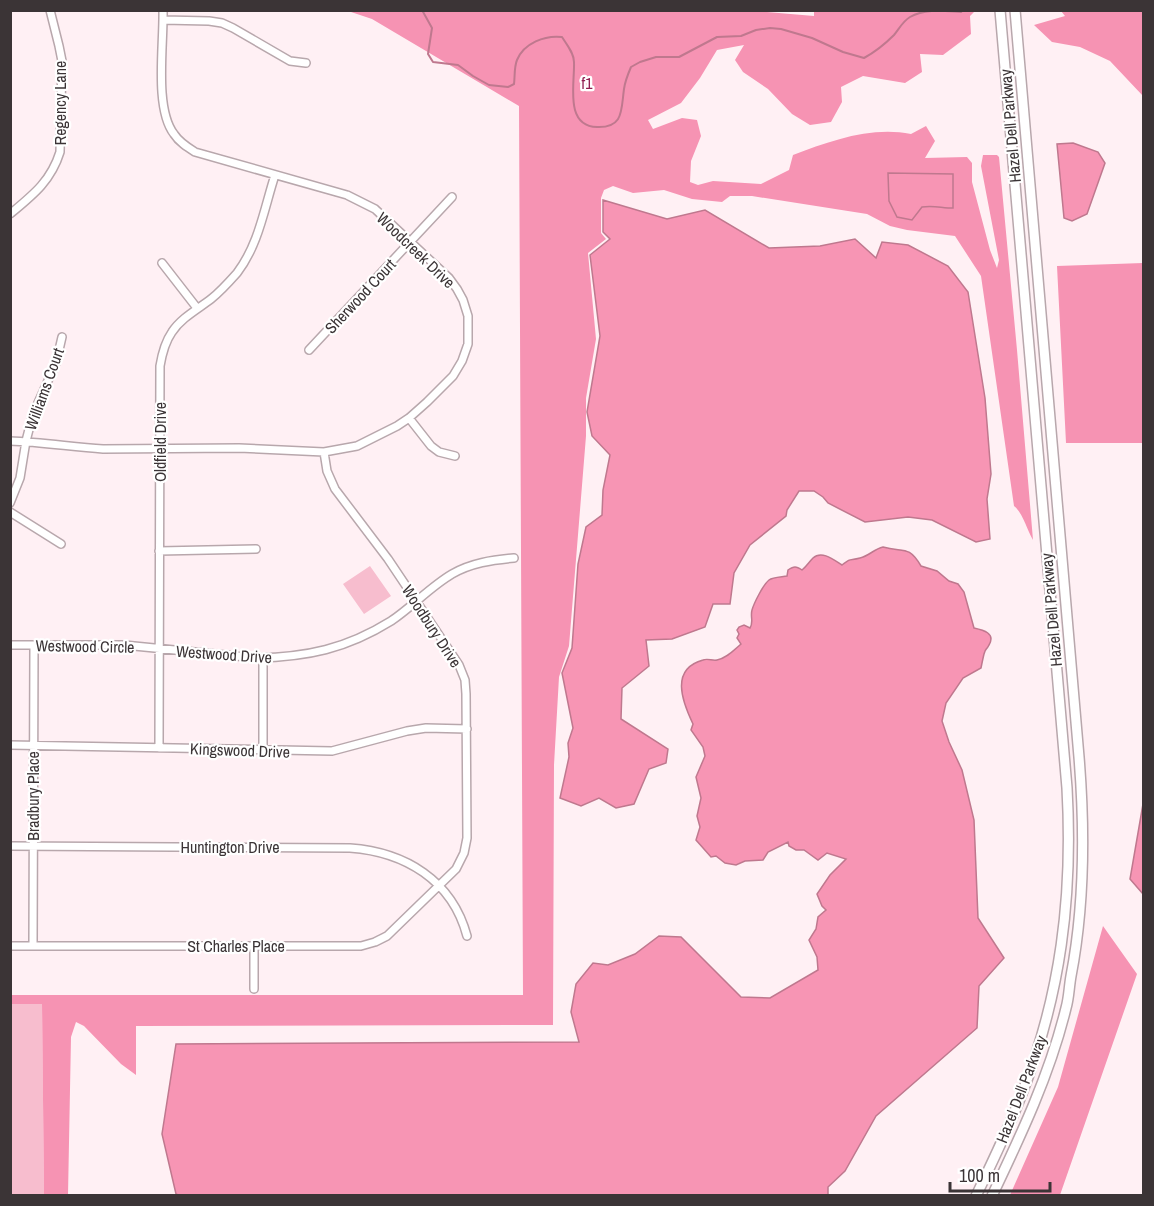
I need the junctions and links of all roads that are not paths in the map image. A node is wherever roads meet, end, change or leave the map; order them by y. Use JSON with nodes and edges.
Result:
{"nodes":[{"id":1,"x":50,"y":10,"type":"edge"},
{"id":2,"x":163,"y":10,"type":"edge"},
{"id":3,"x":1015,"y":11,"type":"edge"},
{"id":4,"x":1000,"y":12,"type":"edge"},
{"id":5,"x":163,"y":20,"type":"junction"},
{"id":6,"x":306,"y":63,"type":"dead end"},
{"id":7,"x":275,"y":175,"type":"junction"},
{"id":8,"x":452,"y":197,"type":"dead end"},
{"id":9,"x":10,"y":214,"type":"edge"},
{"id":10,"x":411,"y":242,"type":"junction"},
{"id":11,"x":162,"y":263,"type":"dead end"},
{"id":12,"x":197,"y":308,"type":"junction"},
{"id":13,"x":62,"y":337,"type":"dead end"},
{"id":14,"x":309,"y":350,"type":"dead end"},
{"id":15,"x":408,"y":418,"type":"junction"},
{"id":16,"x":10,"y":441,"type":"edge"},
{"id":17,"x":26,"y":441,"type":"junction"},
{"id":18,"x":160,"y":449,"type":"junction"},
{"id":19,"x":324,"y":453,"type":"junction"},
{"id":20,"x":455,"y":456,"type":"dead end"},
{"id":21,"x":10,"y":503,"type":"edge"},
{"id":22,"x":10,"y":512,"type":"edge"},
{"id":23,"x":61,"y":544,"type":"dead end"},
{"id":24,"x":256,"y":549,"type":"dead end"},
{"id":25,"x":159,"y":551,"type":"junction"},
{"id":26,"x":514,"y":558,"type":"dead end"},
{"id":27,"x":416,"y":602,"type":"junction"},
{"id":28,"x":10,"y":645,"type":"edge"},
{"id":29,"x":34,"y":645,"type":"junction"},
{"id":30,"x":160,"y":648,"type":"junction"},
{"id":31,"x":263,"y":658,"type":"junction"},
{"id":32,"x":466,"y":729,"type":"junction"},
{"id":33,"x":34,"y":745,"type":"junction"},
{"id":34,"x":10,"y":746,"type":"edge"},
{"id":35,"x":159,"y":748,"type":"junction"},
{"id":36,"x":263,"y":751,"type":"junction"},
{"id":37,"x":10,"y":846,"type":"edge"},
{"id":38,"x":33,"y":846,"type":"junction"},
{"id":39,"x":440,"y":886,"type":"junction"},
{"id":40,"x":466,"y":936,"type":"dead end"},
{"id":41,"x":10,"y":946,"type":"edge"},
{"id":42,"x":33,"y":946,"type":"junction"},
{"id":43,"x":254,"y":946,"type":"junction"},
{"id":44,"x":254,"y":988,"type":"dead end"},
{"id":45,"x":976,"y":1196,"type":"edge"},
{"id":46,"x":992,"y":1196,"type":"edge"}],
"edges":[{"from":1,"to":9,"type":"street","name":"Regency Lane"},
{"from":2,"to":5,"type":"street","name":"Woodcreek Drive"},
{"from":3,"to":46,"type":"main road","name":"Hazel Dell Parkway"},
{"from":4,"to":45,"type":"main road","name":"Hazel Dell Parkway"},
{"from":5,"to":6,"type":"street"},
{"from":5,"to":7,"type":"street","name":"Woodcreek Drive"},
{"from":7,"to":10,"type":"street","name":"Woodcreek Drive"},
{"from":7,"to":12,"type":"street","name":"Oldfield Drive"},
{"from":8,"to":10,"type":"street","name":"Sherwood Court"},
{"from":10,"to":14,"type":"street","name":"Sherwood Court"},
{"from":10,"to":15,"type":"street","name":"Woodcreek Drive"},
{"from":11,"to":12,"type":"street"},
{"from":12,"to":18,"type":"street","name":"Oldfield Drive"},
{"from":13,"to":17,"type":"street","name":"Williams Court"},
{"from":15,"to":19,"type":"street","name":"Woodcreek Drive"},
{"from":15,"to":20,"type":"street"},
{"from":16,"to":17,"type":"street","name":"Woodcreek Drive"},
{"from":17,"to":18,"type":"street","name":"Woodcreek Drive"},
{"from":17,"to":21,"type":"street","name":"Williams Court"},
{"from":18,"to":19,"type":"street","name":"Woodcreek Drive"},
{"from":18,"to":25,"type":"street","name":"Oldfield Drive"},
{"from":19,"to":27,"type":"street","name":"Woodbury Drive"},
{"from":22,"to":23,"type":"street"},
{"from":24,"to":25,"type":"street"},
{"from":25,"to":30,"type":"street","name":"Oldfield Drive"},
{"from":26,"to":27,"type":"street","name":"Westwood Drive"},
{"from":27,"to":31,"type":"street","name":"Westwood Drive"},
{"from":27,"to":32,"type":"street","name":"Woodbury Drive"},
{"from":28,"to":29,"type":"street","name":"Westwood Circle"},
{"from":29,"to":30,"type":"street","name":"Westwood Circle"},
{"from":29,"to":33,"type":"street","name":"Bradbury Place"},
{"from":30,"to":31,"type":"street","name":"Westwood Drive"},
{"from":30,"to":35,"type":"street","name":"Oldfield Drive"},
{"from":31,"to":36,"type":"street"},
{"from":32,"to":36,"type":"street","name":"Kingswood Drive"},
{"from":32,"to":39,"type":"street","name":"Woodbury Drive"},
{"from":33,"to":34,"type":"street","name":"Kingswood Drive"},
{"from":33,"to":35,"type":"street","name":"Kingswood Drive"},
{"from":33,"to":38,"type":"street","name":"Bradbury Place"},
{"from":35,"to":36,"type":"street","name":"Kingswood Drive"},
{"from":37,"to":38,"type":"street","name":"Huntington Drive"},
{"from":38,"to":39,"type":"street","name":"Huntington Drive"},
{"from":38,"to":42,"type":"street","name":"Bradbury Place"},
{"from":39,"to":40,"type":"street","name":"Huntington Drive"},
{"from":39,"to":43,"type":"street","name":"St Charles Place"},
{"from":41,"to":42,"type":"street","name":"St Charles Place"},
{"from":42,"to":43,"type":"street","name":"St Charles Place"},
{"from":43,"to":44,"type":"street"}]}
